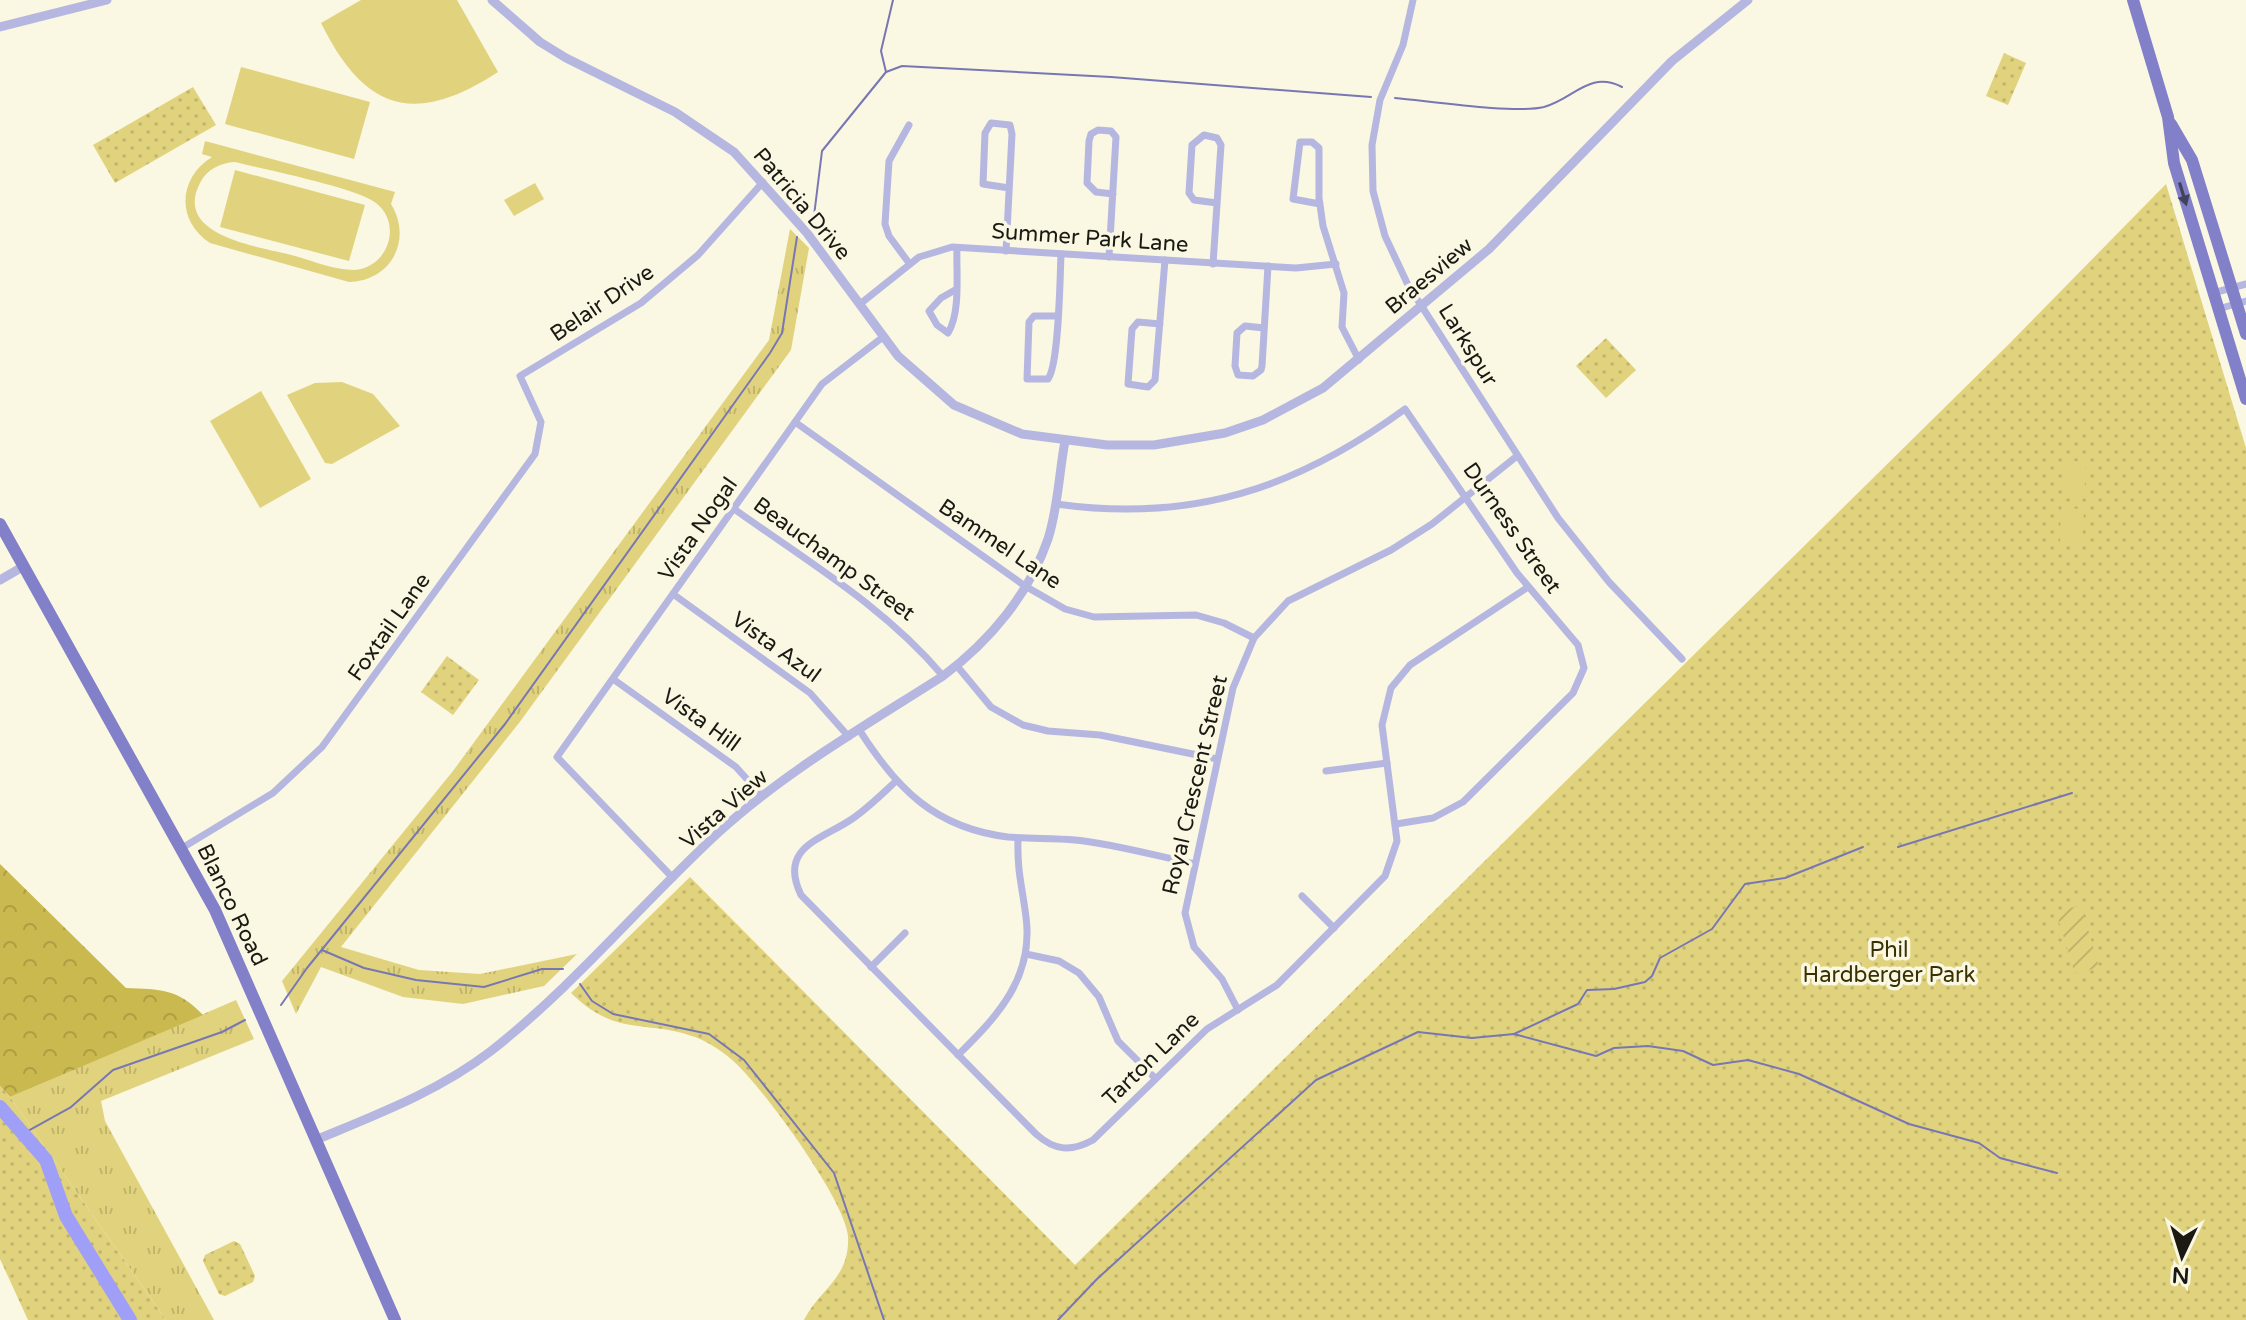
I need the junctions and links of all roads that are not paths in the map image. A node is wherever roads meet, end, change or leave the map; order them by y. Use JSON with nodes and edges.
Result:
{"nodes":[{"id":1,"x":107,"y":0,"type":"edge"},
{"id":2,"x":492,"y":0,"type":"edge"},
{"id":3,"x":1413,"y":0,"type":"edge"},
{"id":4,"x":1748,"y":0,"type":"edge"},
{"id":5,"x":2133,"y":0,"type":"edge"},
{"id":6,"x":0,"y":27,"type":"edge"},
{"id":7,"x":2168,"y":117,"type":"junction"},
{"id":8,"x":909,"y":125,"type":"dead end"},
{"id":9,"x":763,"y":182,"type":"junction"},
{"id":10,"x":1009,"y":188,"type":"junction"},
{"id":11,"x":1113,"y":194,"type":"junction"},
{"id":12,"x":1217,"y":203,"type":"junction"},
{"id":13,"x":1320,"y":204,"type":"junction"},
{"id":14,"x":957,"y":248,"type":"junction"},
{"id":15,"x":1006,"y":251,"type":"junction"},
{"id":16,"x":1061,"y":254,"type":"junction"},
{"id":17,"x":1109,"y":257,"type":"junction"},
{"id":18,"x":1165,"y":260,"type":"junction"},
{"id":19,"x":909,"y":263,"type":"junction"},
{"id":20,"x":1213,"y":264,"type":"junction"},
{"id":21,"x":1336,"y":264,"type":"junction"},
{"id":22,"x":1268,"y":266,"type":"junction"},
{"id":23,"x":2246,"y":284,"type":"edge"},
{"id":24,"x":2232,"y":287,"type":"junction"},
{"id":25,"x":955,"y":290,"type":"junction"},
{"id":26,"x":2213,"y":293,"type":"junction"},
{"id":27,"x":2241,"y":302,"type":"edge"},
{"id":28,"x":860,"y":304,"type":"junction"},
{"id":29,"x":1422,"y":306,"type":"junction"},
{"id":30,"x":2218,"y":309,"type":"junction"},
{"id":31,"x":1057,"y":316,"type":"junction"},
{"id":32,"x":1160,"y":324,"type":"junction"},
{"id":33,"x":1264,"y":328,"type":"junction"},
{"id":34,"x":2246,"y":334,"type":"edge"},
{"id":35,"x":883,"y":337,"type":"junction"},
{"id":36,"x":1359,"y":360,"type":"junction"},
{"id":37,"x":520,"y":376,"type":"joint"},
{"id":38,"x":2246,"y":399,"type":"edge"},
{"id":39,"x":795,"y":422,"type":"junction"},
{"id":40,"x":1065,"y":441,"type":"junction"},
{"id":41,"x":1517,"y":456,"type":"junction"},
{"id":42,"x":1466,"y":497,"type":"junction"},
{"id":43,"x":1056,"y":504,"type":"junction"},
{"id":44,"x":734,"y":509,"type":"junction"},
{"id":45,"x":0,"y":524,"type":"edge"},
{"id":46,"x":24,"y":566,"type":"junction"},
{"id":47,"x":0,"y":580,"type":"edge"},
{"id":48,"x":1025,"y":586,"type":"junction"},
{"id":49,"x":1528,"y":587,"type":"junction"},
{"id":50,"x":673,"y":594,"type":"junction"},
{"id":51,"x":1254,"y":638,"type":"junction"},
{"id":52,"x":1682,"y":659,"type":"dead end"},
{"id":53,"x":957,"y":666,"type":"junction"},
{"id":54,"x":943,"y":676,"type":"junction"},
{"id":55,"x":613,"y":679,"type":"junction"},
{"id":56,"x":860,"y":731,"type":"junction"},
{"id":57,"x":849,"y":737,"type":"junction"},
{"id":58,"x":1217,"y":759,"type":"junction"},
{"id":59,"x":1387,"y":763,"type":"junction"},
{"id":60,"x":1326,"y":771,"type":"dead end"},
{"id":61,"x":895,"y":782,"type":"junction"},
{"id":62,"x":762,"y":796,"type":"junction"},
{"id":63,"x":1396,"y":824,"type":"junction"},
{"id":64,"x":1018,"y":838,"type":"junction"},
{"id":65,"x":182,"y":848,"type":"junction"},
{"id":66,"x":1195,"y":864,"type":"junction"},
{"id":67,"x":673,"y":878,"type":"junction"},
{"id":68,"x":1302,"y":896,"type":"dead end"},
{"id":69,"x":1334,"y":928,"type":"junction"},
{"id":70,"x":905,"y":933,"type":"dead end"},
{"id":71,"x":1026,"y":954,"type":"junction"},
{"id":72,"x":871,"y":967,"type":"junction"},
{"id":73,"x":1238,"y":1010,"type":"junction"},
{"id":74,"x":958,"y":1055,"type":"junction"},
{"id":75,"x":1155,"y":1078,"type":"junction"},
{"id":76,"x":318,"y":1139,"type":"junction"},
{"id":77,"x":395,"y":1320,"type":"edge"}],
"edges":[{"from":1,"to":6,"type":"street"},
{"from":2,"to":9,"type":"street","name":"Patricia Drive"},
{"from":3,"to":29,"type":"street","name":"Larkspur"},
{"from":4,"to":29,"type":"street","name":"Braesview"},
{"from":5,"to":7,"type":"main road"},
{"from":7,"to":24,"type":"main road"},
{"from":7,"to":26,"type":"main road","one_way":true},
{"from":8,"to":19,"type":"street"},
{"from":9,"to":28,"type":"street","name":"Patricia Drive"},
{"from":9,"to":37,"type":"street","name":"Belair Drive"},
{"from":10,"to":10,"type":"street"},
{"from":10,"to":15,"type":"street"},
{"from":11,"to":11,"type":"street"},
{"from":11,"to":17,"type":"street"},
{"from":12,"to":12,"type":"street"},
{"from":12,"to":20,"type":"street"},
{"from":13,"to":13,"type":"street"},
{"from":13,"to":21,"type":"street"},
{"from":14,"to":15,"type":"street","name":"Summer Park Lane"},
{"from":14,"to":19,"type":"street","name":"Summer Park Lane"},
{"from":14,"to":25,"type":"street"},
{"from":15,"to":16,"type":"street","name":"Summer Park Lane"},
{"from":16,"to":17,"type":"street","name":"Summer Park Lane"},
{"from":16,"to":31,"type":"street"},
{"from":17,"to":18,"type":"street","name":"Summer Park Lane"},
{"from":18,"to":20,"type":"street","name":"Summer Park Lane"},
{"from":18,"to":32,"type":"street"},
{"from":19,"to":28,"type":"street","name":"Summer Park Lane"},
{"from":20,"to":22,"type":"street","name":"Summer Park Lane"},
{"from":21,"to":22,"type":"street","name":"Summer Park Lane"},
{"from":21,"to":36,"type":"street"},
{"from":22,"to":33,"type":"street"},
{"from":23,"to":24,"type":"street"},
{"from":24,"to":26,"type":"street"},
{"from":24,"to":27,"type":"main road"},
{"from":25,"to":25,"type":"street"},
{"from":26,"to":30,"type":"main road"},
{"from":27,"to":30,"type":"street"},
{"from":27,"to":34,"type":"main road"},
{"from":28,"to":35,"type":"street","name":"Patricia Drive"},
{"from":29,"to":36,"type":"street","name":"Braesview"},
{"from":29,"to":41,"type":"street","name":"Larkspur"},
{"from":30,"to":38,"type":"main road"},
{"from":31,"to":31,"type":"street"},
{"from":32,"to":32,"type":"street"},
{"from":33,"to":33,"type":"street"},
{"from":35,"to":39,"type":"street","name":"Vista Nogal"},
{"from":35,"to":40,"type":"street","name":"Patricia Drive"},
{"from":36,"to":40,"type":"street","name":"Braesview"},
{"from":37,"to":65,"type":"street","name":"Foxtail Lane"},
{"from":39,"to":44,"type":"street","name":"Vista Nogal"},
{"from":39,"to":48,"type":"street","name":"Bammel Lane"},
{"from":40,"to":43,"type":"street","name":"Vista View"},
{"from":41,"to":42,"type":"street","name":"Royal Crescent Street"},
{"from":41,"to":52,"type":"street","name":"Larkspur"},
{"from":42,"to":43,"type":"street","name":"Durness Street"},
{"from":42,"to":49,"type":"street","name":"Durness Street"},
{"from":42,"to":51,"type":"street","name":"Royal Crescent Street"},
{"from":43,"to":48,"type":"street","name":"Vista View"},
{"from":44,"to":50,"type":"street","name":"Vista Nogal"},
{"from":44,"to":54,"type":"street","name":"Beauchamp Street"},
{"from":45,"to":46,"type":"main road","name":"Blanco Road"},
{"from":46,"to":47,"type":"street"},
{"from":46,"to":65,"type":"main road","name":"Blanco Road"},
{"from":48,"to":51,"type":"street","name":"Bammel Lane"},
{"from":48,"to":53,"type":"street","name":"Vista View"},
{"from":49,"to":59,"type":"street","name":"Tarton Lane"},
{"from":49,"to":63,"type":"street","name":"Durness Street"},
{"from":50,"to":55,"type":"street","name":"Vista Nogal"},
{"from":50,"to":57,"type":"street","name":"Vista Azul"},
{"from":51,"to":58,"type":"street","name":"Royal Crescent Street"},
{"from":53,"to":54,"type":"street","name":"Vista View"},
{"from":53,"to":58,"type":"street"},
{"from":54,"to":56,"type":"street","name":"Vista View"},
{"from":55,"to":62,"type":"street","name":"Vista Hill"},
{"from":55,"to":67,"type":"street","name":"Vista Nogal"},
{"from":56,"to":57,"type":"street","name":"Vista View"},
{"from":56,"to":61,"type":"street"},
{"from":57,"to":62,"type":"street","name":"Vista View"},
{"from":58,"to":66,"type":"street","name":"Royal Crescent Street"},
{"from":59,"to":60,"type":"street"},
{"from":59,"to":63,"type":"street","name":"Tarton Lane"},
{"from":61,"to":64,"type":"street"},
{"from":61,"to":72,"type":"street","name":"Tarton Lane"},
{"from":62,"to":67,"type":"street","name":"Vista View"},
{"from":63,"to":69,"type":"street","name":"Tarton Lane"},
{"from":64,"to":66,"type":"street"},
{"from":64,"to":71,"type":"street"},
{"from":65,"to":76,"type":"main road","name":"Blanco Road"},
{"from":66,"to":73,"type":"street","name":"Royal Crescent Street"},
{"from":67,"to":76,"type":"street","name":"Vista View"},
{"from":68,"to":69,"type":"street"},
{"from":69,"to":73,"type":"street","name":"Tarton Lane"},
{"from":70,"to":72,"type":"street"},
{"from":71,"to":74,"type":"street"},
{"from":71,"to":75,"type":"street"},
{"from":72,"to":74,"type":"street","name":"Tarton Lane"},
{"from":73,"to":75,"type":"street","name":"Tarton Lane"},
{"from":74,"to":75,"type":"street","name":"Tarton Lane"},
{"from":76,"to":77,"type":"main road","name":"Blanco Road"}]}
